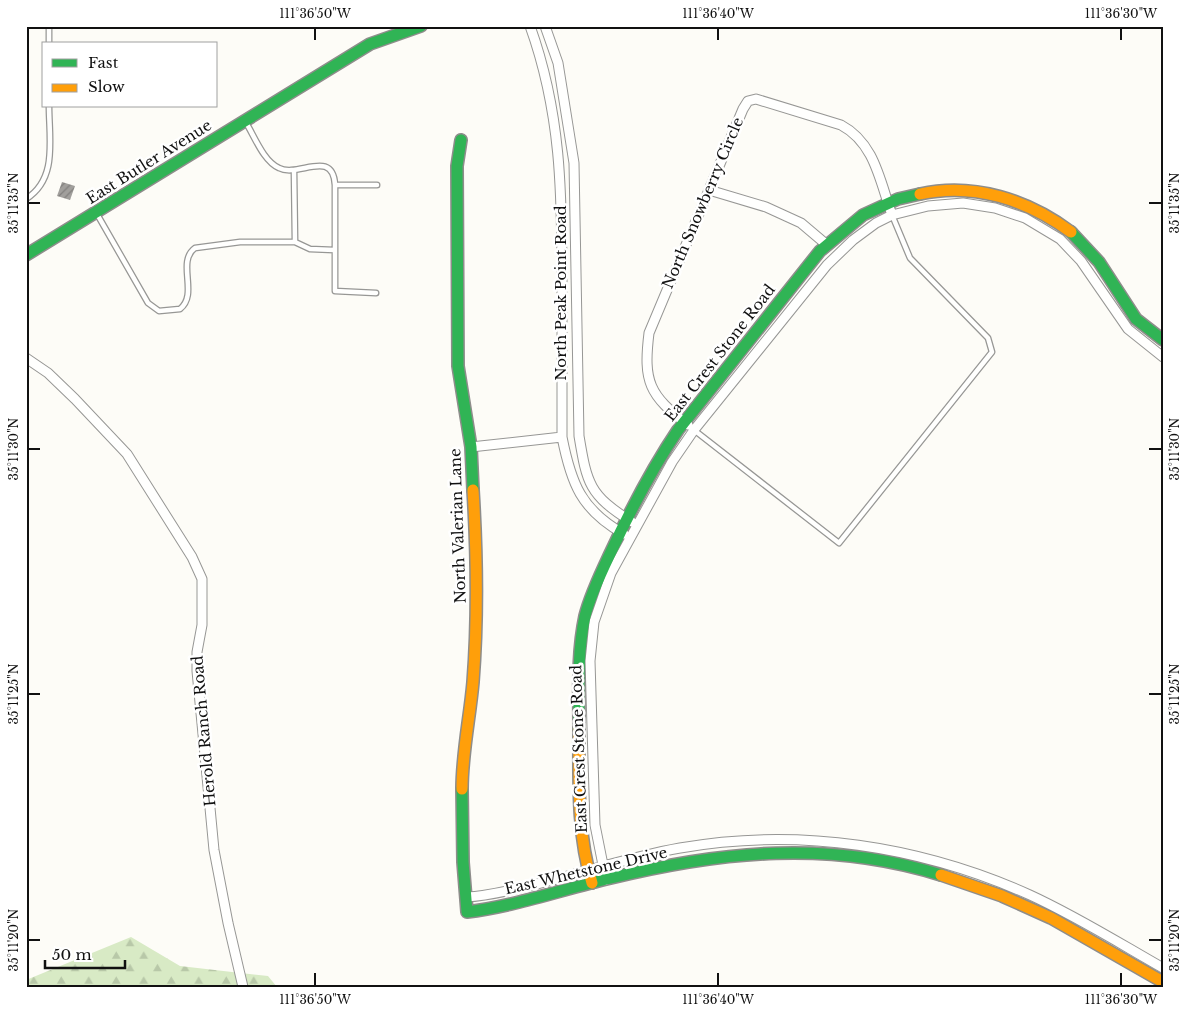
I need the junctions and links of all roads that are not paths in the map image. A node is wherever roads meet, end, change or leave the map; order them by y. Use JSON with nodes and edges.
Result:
{"nodes":[{"id":1,"x":49,"y":26,"type":"edge"},
{"id":2,"x":421,"y":26,"type":"edge"},
{"id":3,"x":530,"y":26,"type":"edge"},
{"id":4,"x":545,"y":26,"type":"edge"},
{"id":5,"x":49,"y":42,"type":"edge"},
{"id":6,"x":49,"y":108,"type":"edge"},
{"id":7,"x":245,"y":121,"type":"junction"},
{"id":8,"x":461,"y":140,"type":"dead end"},
{"id":9,"x":294,"y":170,"type":"junction"},
{"id":10,"x":334,"y":184,"type":"junction"},
{"id":11,"x":377,"y":185,"type":"dead end"},
{"id":12,"x":709,"y":190,"type":"junction"},
{"id":13,"x":26,"y":199,"type":"edge"},
{"id":14,"x":888,"y":203,"type":"junction"},
{"id":15,"x":96,"y":213,"type":"junction"},
{"id":16,"x":892,"y":216,"type":"junction"},
{"id":17,"x":295,"y":242,"type":"junction"},
{"id":18,"x":827,"y":245,"type":"junction"},
{"id":19,"x":334,"y":250,"type":"junction"},
{"id":20,"x":26,"y":255,"type":"edge"},
{"id":21,"x":376,"y":293,"type":"dead end"},
{"id":22,"x":1163,"y":340,"type":"edge"},
{"id":23,"x":1163,"y":357,"type":"edge"},
{"id":24,"x":26,"y":358,"type":"edge"},
{"id":25,"x":684,"y":422,"type":"junction"},
{"id":26,"x":694,"y":430,"type":"junction"},
{"id":27,"x":562,"y":437,"type":"junction"},
{"id":28,"x":471,"y":447,"type":"junction"},
{"id":29,"x":632,"y":522,"type":"junction"},
{"id":30,"x":625,"y":534,"type":"junction"},
{"id":31,"x":602,"y":866,"type":"junction"},
{"id":32,"x":588,"y":870,"type":"junction"},
{"id":33,"x":606,"y":880,"type":"junction"},
{"id":34,"x":592,"y":883,"type":"junction"},
{"id":35,"x":466,"y":897,"type":"junction"},
{"id":36,"x":468,"y":912,"type":"joint"},
{"id":37,"x":1163,"y":968,"type":"edge"},
{"id":38,"x":1163,"y":982,"type":"edge"},
{"id":39,"x":243,"y":987,"type":"edge"}],
"edges":[{"from":1,"to":5,"type":"lane"},
{"from":2,"to":7,"type":"street","name":"East Butler Avenue"},
{"from":3,"to":27,"type":"street","name":"North Peak Point Road"},
{"from":4,"to":29,"type":"street","name":"North Peak Point Road"},
{"from":6,"to":13,"type":"lane"},
{"from":7,"to":9,"type":"lane"},
{"from":7,"to":15,"type":"street","name":"East Butler Avenue"},
{"from":8,"to":28,"type":"street","name":"North Valerian Lane"},
{"from":9,"to":10,"type":"lane"},
{"from":9,"to":17,"type":"lane"},
{"from":10,"to":11,"type":"lane"},
{"from":10,"to":19,"type":"lane"},
{"from":12,"to":14,"type":"street","name":"North Snowberry Circle"},
{"from":12,"to":18,"type":"street"},
{"from":12,"to":25,"type":"street","name":"North Snowberry Circle"},
{"from":14,"to":16,"type":"street","name":"North Snowberry Circle"},
{"from":14,"to":18,"type":"street","name":"East Crest Stone Road"},
{"from":14,"to":22,"type":"street","name":"East Crest Stone Road"},
{"from":15,"to":17,"type":"lane"},
{"from":15,"to":20,"type":"street","name":"East Butler Avenue"},
{"from":16,"to":23,"type":"street","name":"East Crest Stone Road"},
{"from":16,"to":26,"type":"street","name":"East Crest Stone Road"},
{"from":16,"to":26,"type":"lane"},
{"from":17,"to":19,"type":"lane"},
{"from":18,"to":25,"type":"street","name":"East Crest Stone Road"},
{"from":19,"to":21,"type":"lane"},
{"from":24,"to":39,"type":"street","name":"Herold Ranch Road"},
{"from":25,"to":26,"type":"street","name":"North Snowberry Circle"},
{"from":25,"to":29,"type":"street","name":"East Crest Stone Road"},
{"from":26,"to":29,"type":"street","name":"East Crest Stone Road"},
{"from":27,"to":28,"type":"street"},
{"from":27,"to":30,"type":"street","name":"North Peak Point Road"},
{"from":28,"to":35,"type":"street","name":"North Valerian Lane"},
{"from":29,"to":30,"type":"street","name":"East Crest Stone Road"},
{"from":30,"to":31,"type":"street","name":"East Crest Stone Road"},
{"from":30,"to":32,"type":"street","name":"East Crest Stone Road"},
{"from":31,"to":32,"type":"street","name":"East Whetstone Drive"},
{"from":31,"to":33,"type":"street","name":"East Crest Stone Road"},
{"from":31,"to":37,"type":"street","name":"East Whetstone Drive"},
{"from":32,"to":34,"type":"street","name":"East Crest Stone Road"},
{"from":32,"to":35,"type":"street","name":"East Whetstone Drive"},
{"from":33,"to":34,"type":"street","name":"East Whetstone Drive"},
{"from":33,"to":38,"type":"street","name":"East Whetstone Drive"},
{"from":34,"to":36,"type":"street","name":"East Whetstone Drive"},
{"from":35,"to":36,"type":"street","name":"North Valerian Lane"}]}
